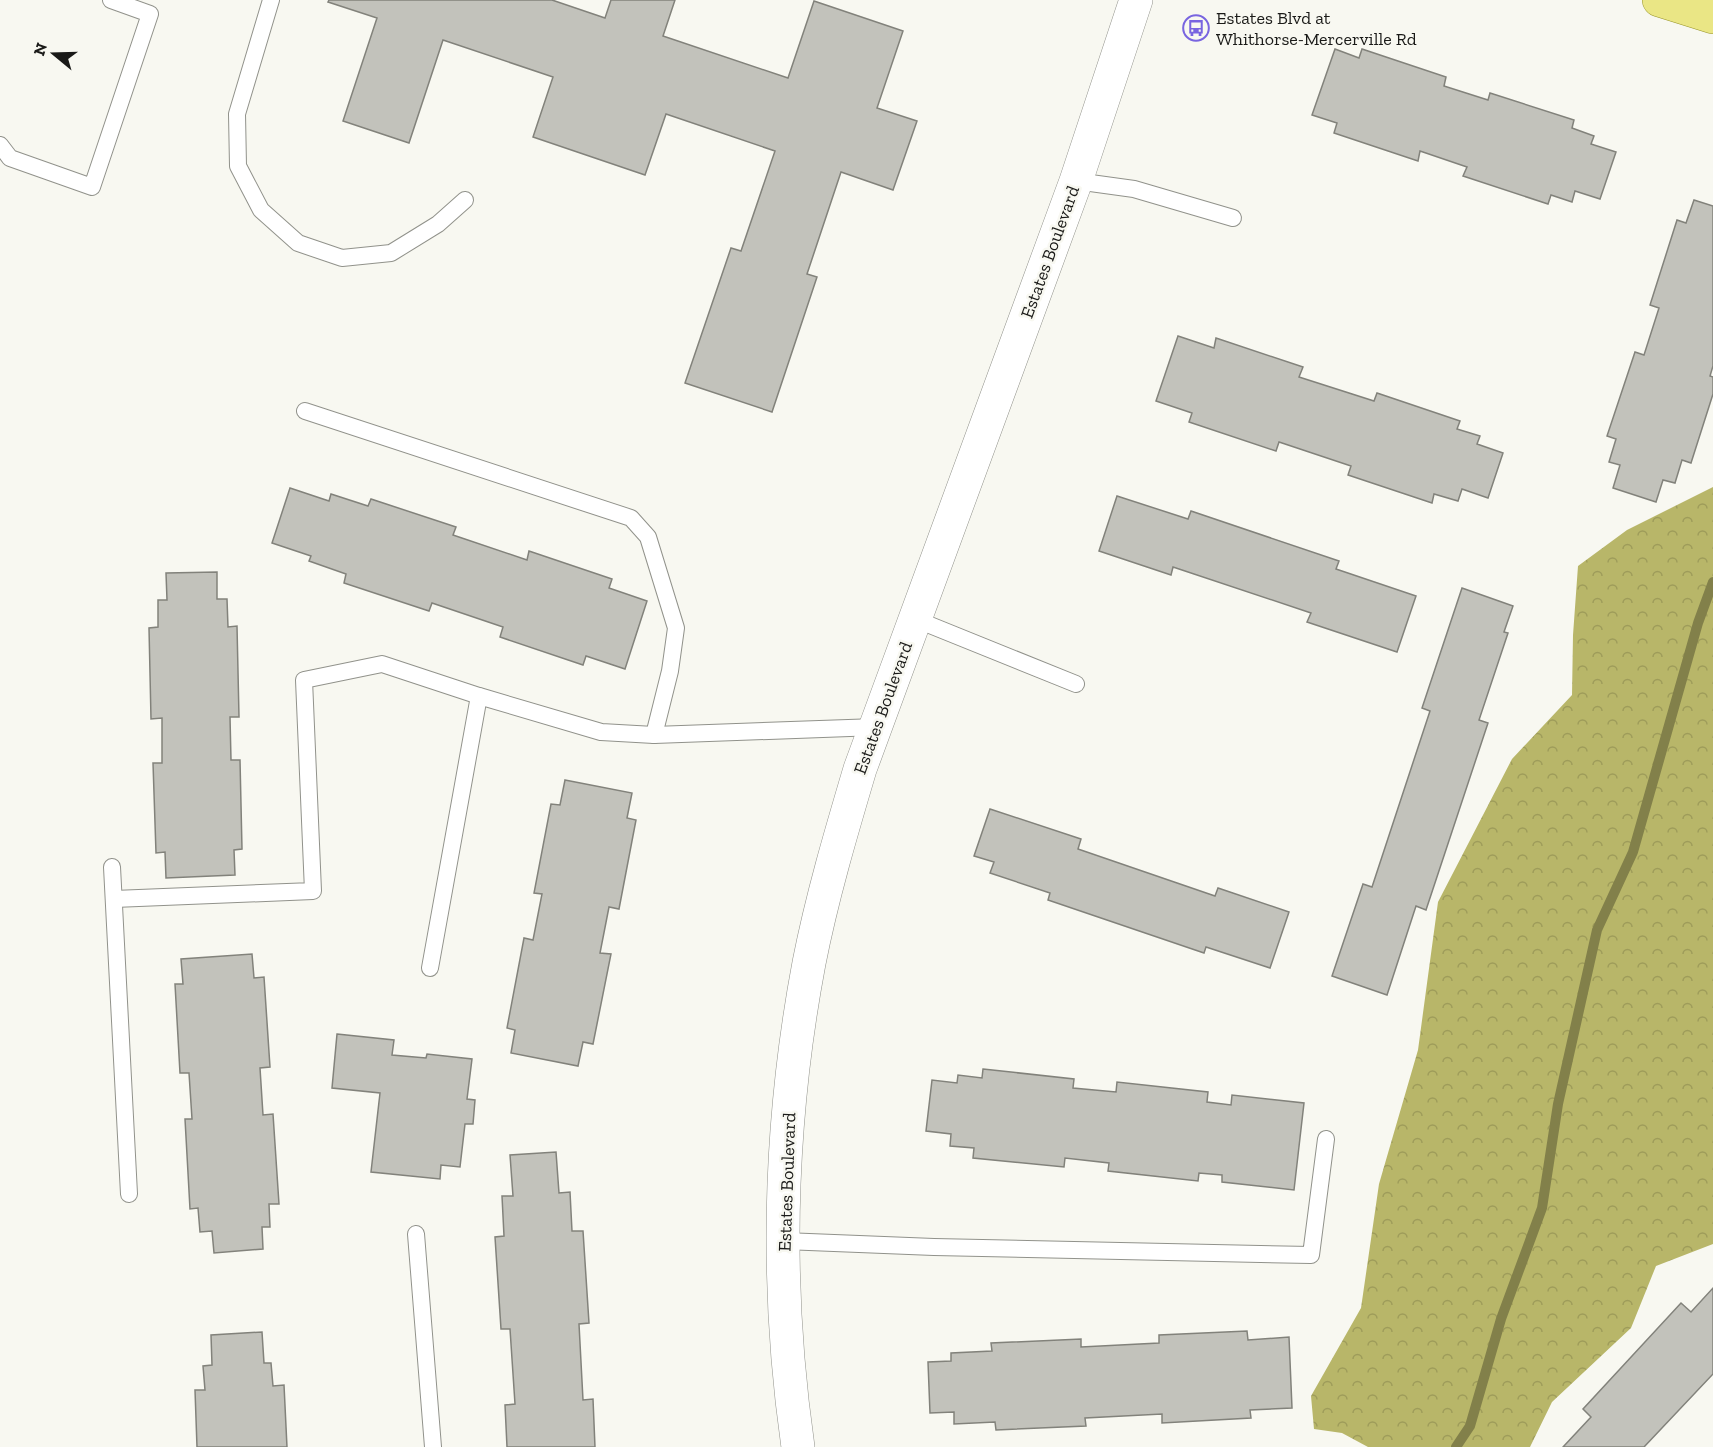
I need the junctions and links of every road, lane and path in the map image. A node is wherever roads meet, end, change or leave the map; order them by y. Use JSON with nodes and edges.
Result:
{"nodes":[{"id":1,"x":111,"y":0,"type":"edge"},
{"id":2,"x":271,"y":0,"type":"edge"},
{"id":3,"x":1136,"y":0,"type":"edge"},
{"id":4,"x":1659,"y":0,"type":"edge"},
{"id":5,"x":1713,"y":17,"type":"edge"},
{"id":6,"x":0,"y":145,"type":"edge"},
{"id":7,"x":1076,"y":181,"type":"junction"},
{"id":8,"x":465,"y":200,"type":"dead end"},
{"id":9,"x":1233,"y":218,"type":"dead end"},
{"id":10,"x":305,"y":411,"type":"dead end"},
{"id":11,"x":915,"y":619,"type":"junction"},
{"id":12,"x":1076,"y":684,"type":"dead end"},
{"id":13,"x":478,"y":696,"type":"junction"},
{"id":14,"x":877,"y":727,"type":"junction"},
{"id":15,"x":654,"y":735,"type":"junction"},
{"id":16,"x":112,"y":867,"type":"dead end"},
{"id":17,"x":114,"y":899,"type":"junction"},
{"id":18,"x":430,"y":968,"type":"dead end"},
{"id":19,"x":1326,"y":1139,"type":"dead end"},
{"id":20,"x":129,"y":1194,"type":"dead end"},
{"id":21,"x":416,"y":1234,"type":"dead end"},
{"id":22,"x":784,"y":1241,"type":"junction"},
{"id":23,"x":433,"y":1447,"type":"edge"},
{"id":24,"x":798,"y":1447,"type":"edge"}],
"edges":[{"from":1,"to":6,"type":"lane"},
{"from":2,"to":8,"type":"lane"},
{"from":3,"to":7,"type":"street","name":"Estates Boulevard"},
{"from":4,"to":5,"type":"main road"},
{"from":7,"to":9,"type":"lane"},
{"from":7,"to":11,"type":"street","name":"Estates Boulevard"},
{"from":10,"to":15,"type":"lane"},
{"from":11,"to":12,"type":"lane"},
{"from":11,"to":14,"type":"street","name":"Estates Boulevard"},
{"from":13,"to":15,"type":"lane"},
{"from":13,"to":17,"type":"lane"},
{"from":13,"to":18,"type":"lane"},
{"from":14,"to":15,"type":"lane"},
{"from":14,"to":22,"type":"street","name":"Estates Boulevard"},
{"from":16,"to":17,"type":"lane"},
{"from":17,"to":20,"type":"lane"},
{"from":19,"to":22,"type":"lane"},
{"from":21,"to":23,"type":"lane"},
{"from":22,"to":24,"type":"street","name":"Estates Boulevard"}]}
